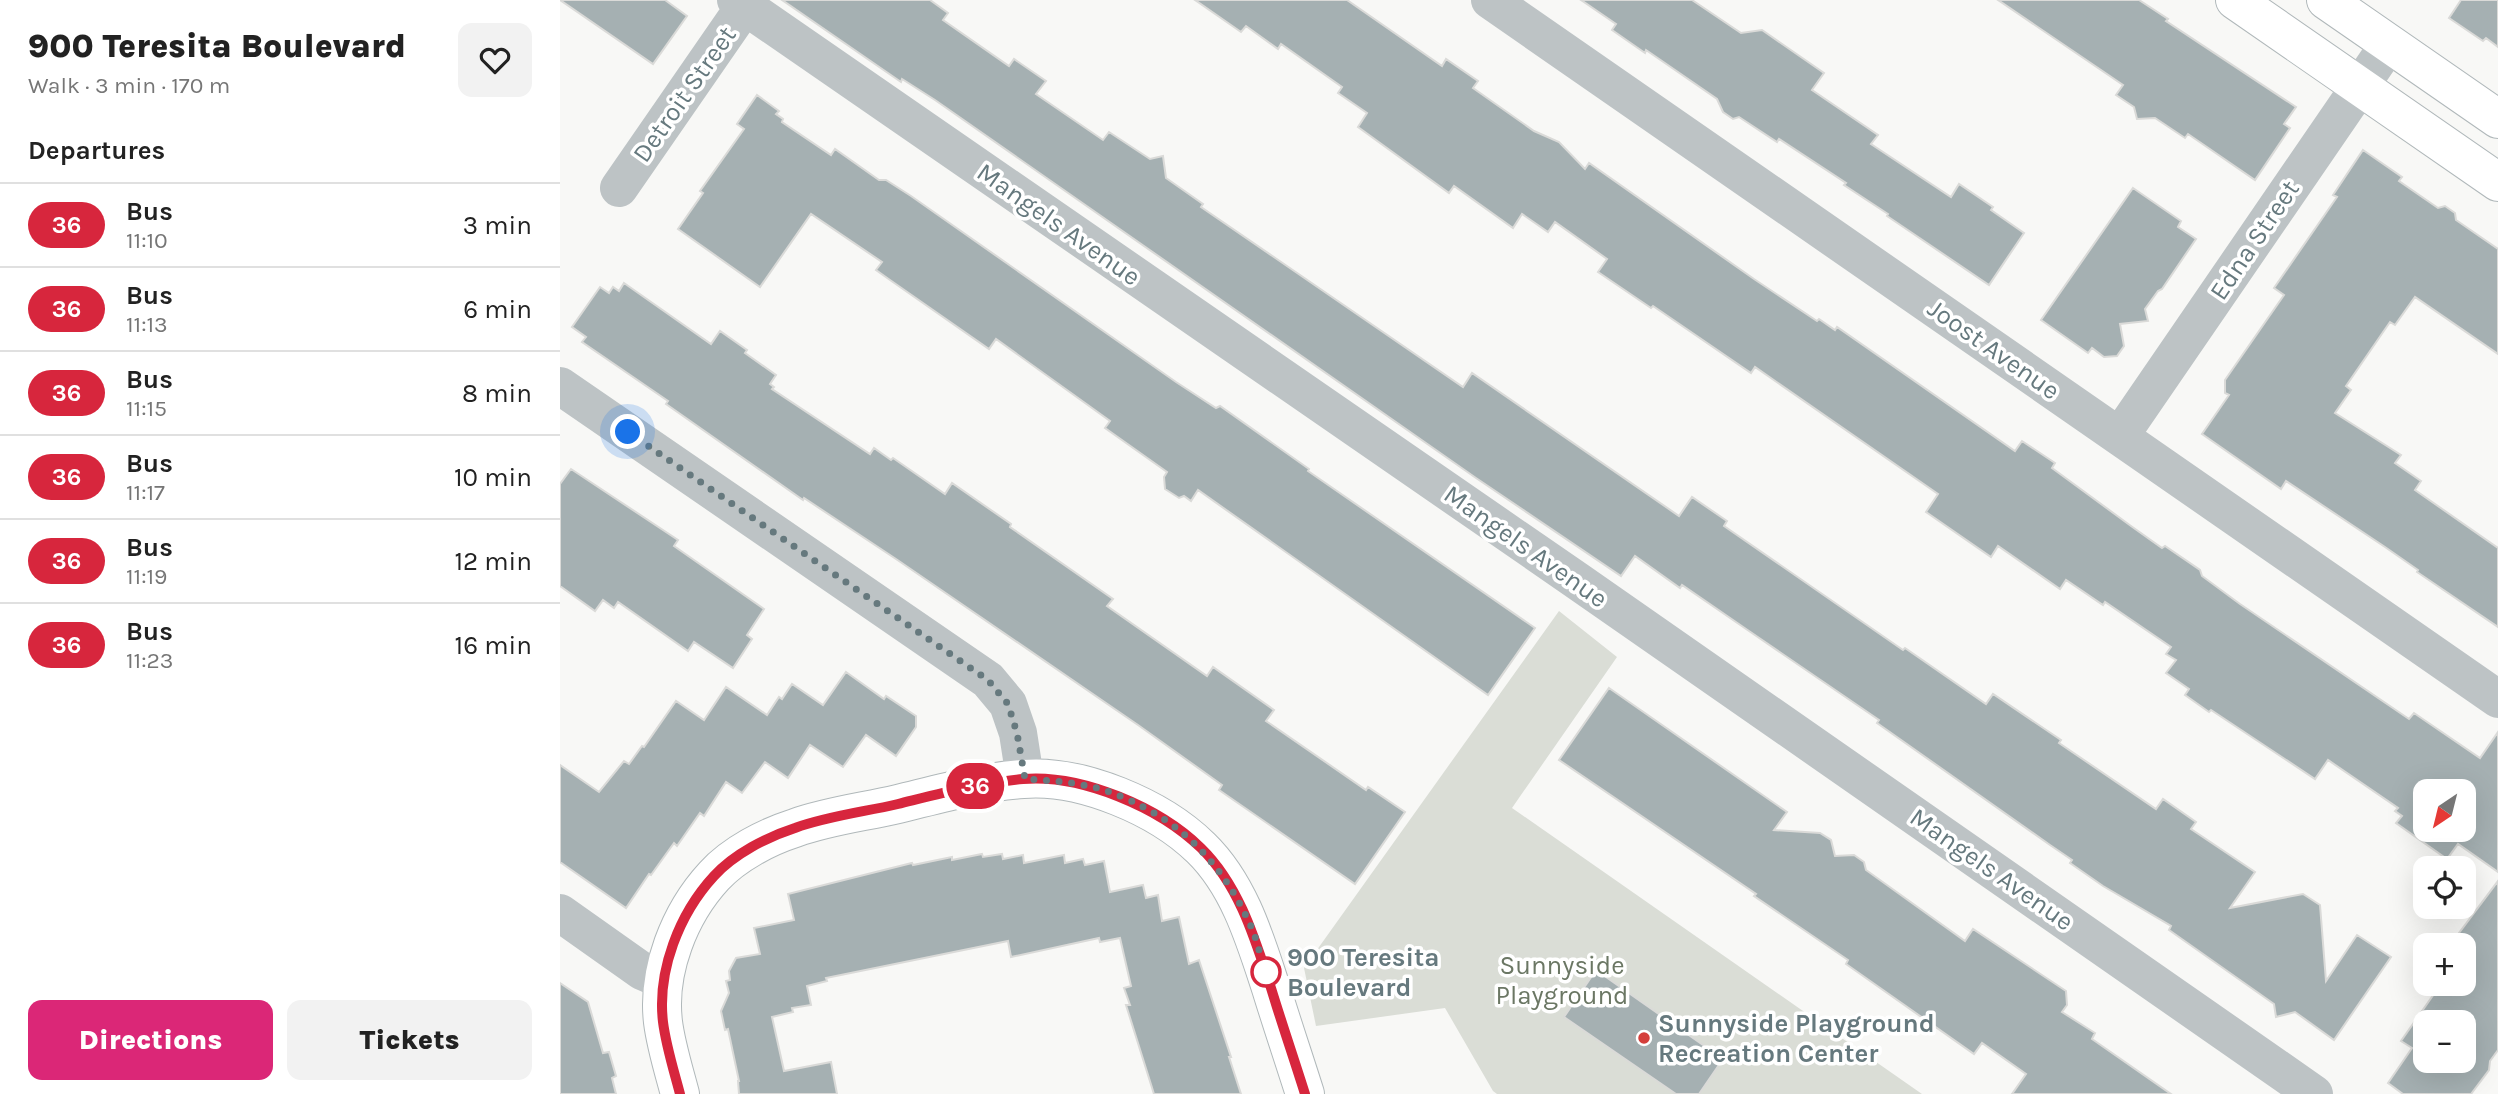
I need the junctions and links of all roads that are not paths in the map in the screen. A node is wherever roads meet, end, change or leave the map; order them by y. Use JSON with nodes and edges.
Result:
{"nodes":[{"id":1,"x":1490,"y":0,"type":"edge"},
{"id":2,"x":2235,"y":0,"type":"edge"},
{"id":3,"x":2326,"y":0,"type":"edge"},
{"id":4,"x":743,"y":2,"type":"edge"},
{"id":5,"x":2389,"y":44,"type":"junction"},
{"id":6,"x":2360,"y":86,"type":"junction"},
{"id":7,"x":2498,"y":119,"type":"edge"},
{"id":8,"x":2498,"y":182,"type":"edge"},
{"id":9,"x":619,"y":188,"type":"dead end"},
{"id":10,"x":560,"y":386,"type":"edge"},
{"id":11,"x":2120,"y":436,"type":"junction"},
{"id":12,"x":2498,"y":699,"type":"edge"},
{"id":13,"x":1025,"y":779,"type":"junction"},
{"id":14,"x":560,"y":913,"type":"edge"},
{"id":15,"x":663,"y":980,"type":"junction"},
{"id":16,"x":680,"y":1094,"type":"edge"},
{"id":17,"x":1305,"y":1094,"type":"edge"},
{"id":18,"x":2315,"y":1094,"type":"edge"}],
"edges":[{"from":1,"to":11,"type":"street","name":"Joost Avenue"},
{"from":2,"to":6,"type":"street"},
{"from":3,"to":5,"type":"street"},
{"from":4,"to":9,"type":"street","name":"Detroit Street"},
{"from":4,"to":18,"type":"street","name":"Mangels Avenue"},
{"from":5,"to":6,"type":"street","name":"Edna Street"},
{"from":5,"to":7,"type":"street"},
{"from":6,"to":8,"type":"street"},
{"from":6,"to":11,"type":"street","name":"Edna Street"},
{"from":10,"to":13,"type":"street"},
{"from":11,"to":12,"type":"street","name":"Joost Avenue"},
{"from":13,"to":15,"type":"street"},
{"from":13,"to":17,"type":"street"},
{"from":14,"to":15,"type":"street"},
{"from":15,"to":16,"type":"street"}]}
